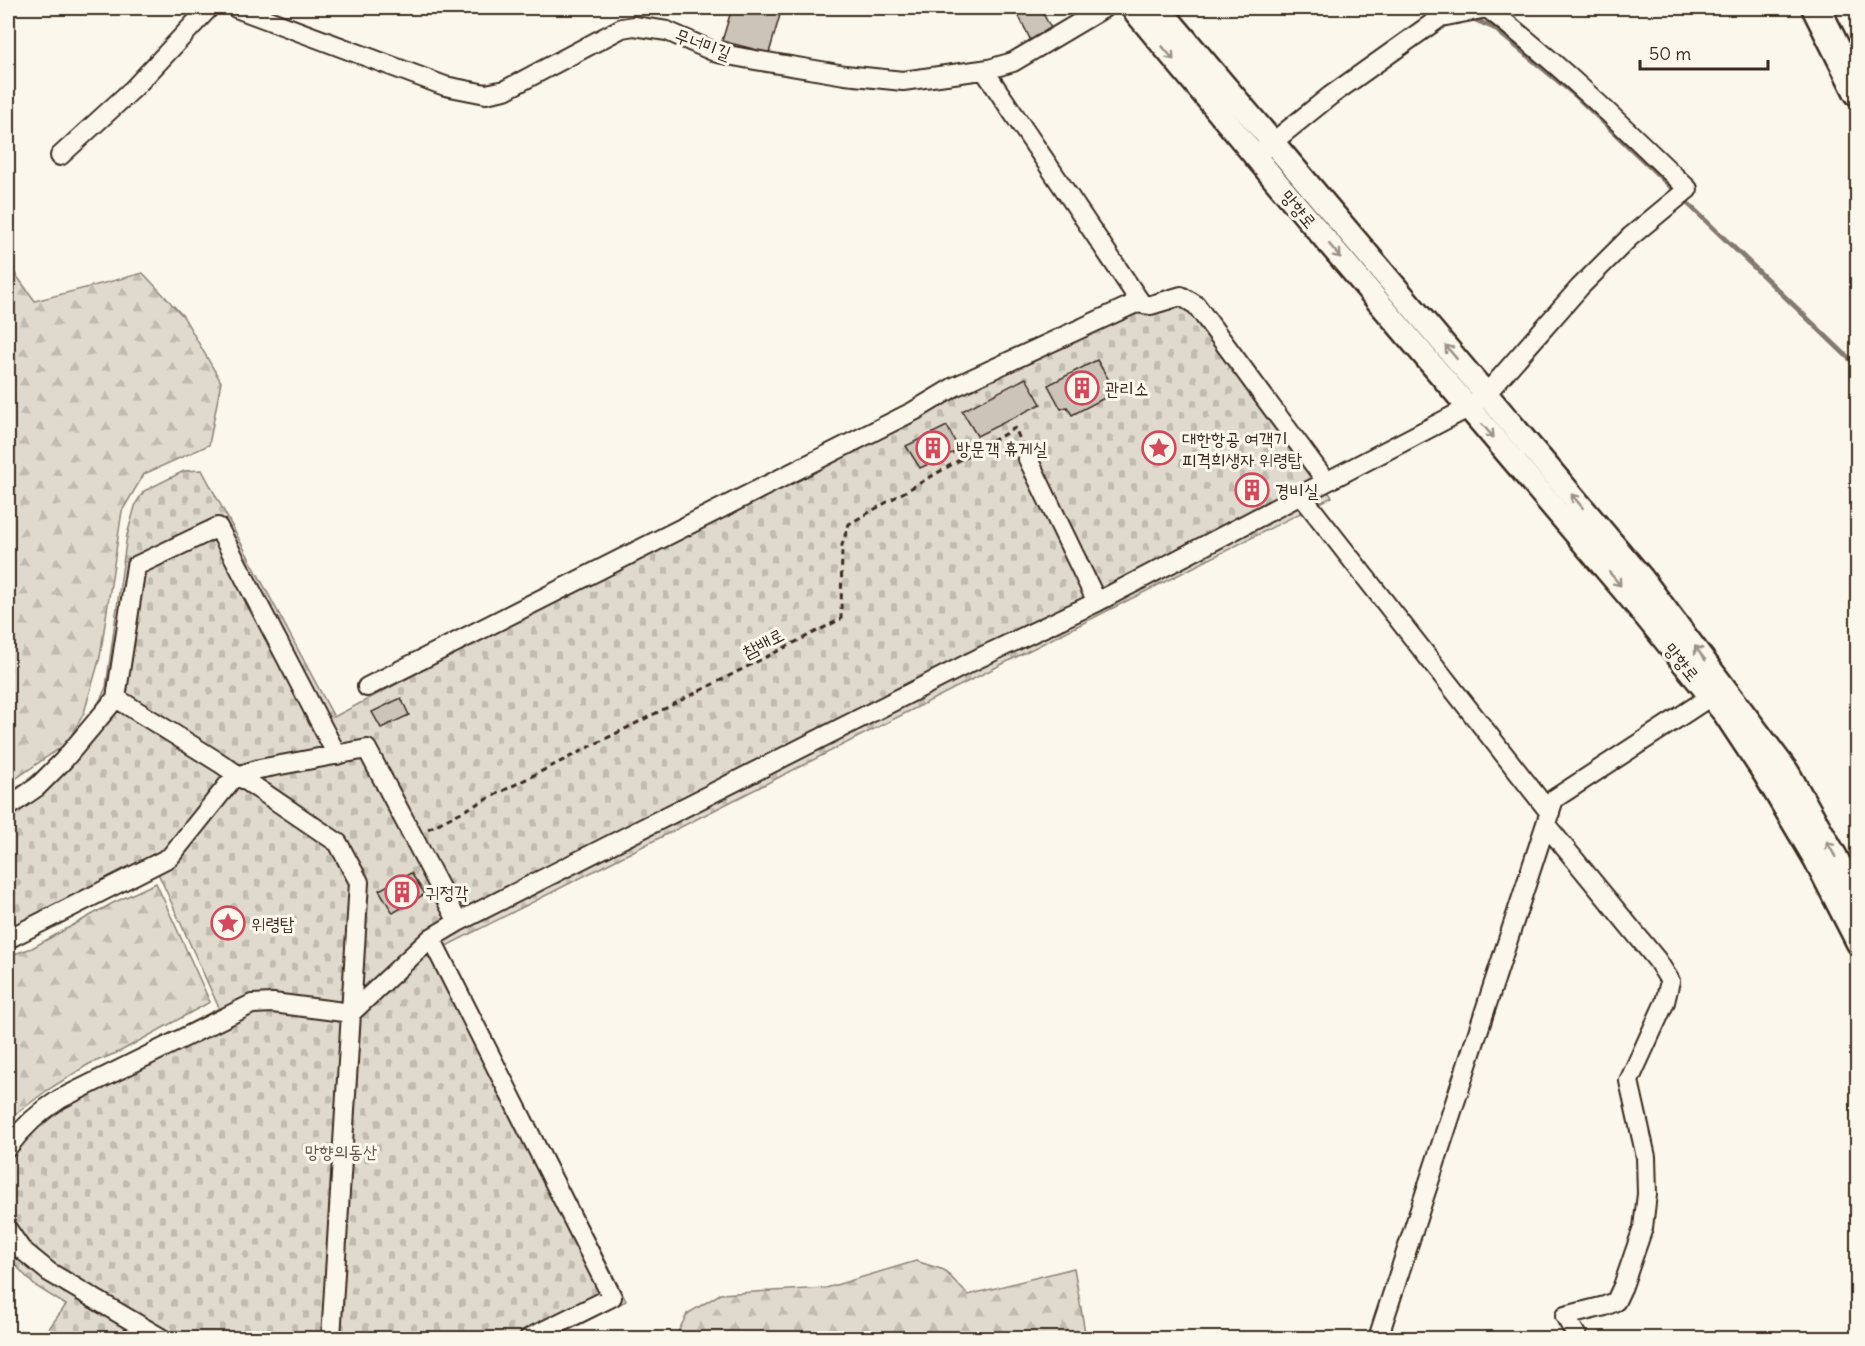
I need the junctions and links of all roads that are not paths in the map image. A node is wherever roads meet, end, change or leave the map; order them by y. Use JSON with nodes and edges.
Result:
{"nodes":[{"id":1,"x":209,"y":8,"type":"edge"},
{"id":2,"x":1104,"y":8,"type":"edge"},
{"id":3,"x":1132,"y":8,"type":"edge"},
{"id":4,"x":1159,"y":8,"type":"edge"},
{"id":5,"x":1816,"y":8,"type":"edge"},
{"id":6,"x":240,"y":9,"type":"edge"},
{"id":7,"x":984,"y":70,"type":"junction"},
{"id":8,"x":1857,"y":92,"type":"edge"},
{"id":9,"x":1273,"y":142,"type":"junction"},
{"id":10,"x":60,"y":156,"type":"dead end"},
{"id":11,"x":1256,"y":157,"type":"junction"},
{"id":12,"x":1141,"y":303,"type":"junction"},
{"id":13,"x":1486,"y":394,"type":"junction"},
{"id":14,"x":1468,"y":408,"type":"junction"},
{"id":15,"x":1028,"y":459,"type":"road end"},
{"id":16,"x":1326,"y":482,"type":"junction"},
{"id":17,"x":1301,"y":495,"type":"junction"},
{"id":18,"x":1097,"y":602,"type":"junction"},
{"id":19,"x":367,"y":687,"type":"dead end"},
{"id":20,"x":1718,"y":692,"type":"junction"},
{"id":21,"x":116,"y":699,"type":"junction"},
{"id":22,"x":337,"y":755,"type":"junction"},
{"id":23,"x":239,"y":775,"type":"junction"},
{"id":24,"x":8,"y":807,"type":"edge"},
{"id":25,"x":1549,"y":820,"type":"junction"},
{"id":26,"x":1857,"y":902,"type":"edge"},
{"id":27,"x":458,"y":922,"type":"junction"},
{"id":28,"x":431,"y":938,"type":"junction"},
{"id":29,"x":8,"y":939,"type":"edge"},
{"id":30,"x":1857,"y":943,"type":"edge"},
{"id":31,"x":351,"y":1013,"type":"junction"},
{"id":32,"x":8,"y":1147,"type":"edge"},
{"id":33,"x":8,"y":1230,"type":"edge"},
{"id":34,"x":161,"y":1338,"type":"edge"},
{"id":35,"x":331,"y":1338,"type":"edge"},
{"id":36,"x":528,"y":1338,"type":"edge"},
{"id":37,"x":1378,"y":1338,"type":"edge"},
{"id":38,"x":1578,"y":1338,"type":"edge"}],
"edges":[{"from":1,"to":10,"type":"street"},
{"from":2,"to":7,"type":"street","name":"무너미길"},
{"from":3,"to":11,"type":"main road","name":"망향로","one_way":true},
{"from":4,"to":9,"type":"main road","name":"망향로"},
{"from":5,"to":8,"type":"highway"},
{"from":6,"to":7,"type":"street","name":"무너미길"},
{"from":7,"to":12,"type":"street"},
{"from":9,"to":11,"type":"street"},
{"from":13,"to":9,"type":"main road","name":"망향로","one_way":true},
{"from":9,"to":13,"type":"street"},
{"from":11,"to":14,"type":"main road","name":"망향로","one_way":true},
{"from":12,"to":16,"type":"street"},
{"from":12,"to":19,"type":"street"},
{"from":13,"to":14,"type":"street"},
{"from":20,"to":13,"type":"main road","name":"망향로","one_way":true},
{"from":14,"to":16,"type":"street"},
{"from":14,"to":20,"type":"main road","name":"망향로","one_way":true},
{"from":15,"to":18,"type":"street"},
{"from":16,"to":17,"type":"street"},
{"from":17,"to":18,"type":"street"},
{"from":17,"to":25,"type":"street"},
{"from":18,"to":27,"type":"street"},
{"from":20,"to":25,"type":"street"},
{"from":26,"to":20,"type":"main road","name":"망향로","one_way":true},
{"from":20,"to":30,"type":"main road","name":"망향로"},
{"from":21,"to":22,"type":"street"},
{"from":21,"to":23,"type":"street"},
{"from":21,"to":24,"type":"street"},
{"from":22,"to":23,"type":"street"},
{"from":22,"to":27,"type":"street"},
{"from":23,"to":29,"type":"street"},
{"from":23,"to":31,"type":"street"},
{"from":25,"to":37,"type":"street"},
{"from":25,"to":38,"type":"street"},
{"from":27,"to":28,"type":"street"},
{"from":28,"to":31,"type":"street"},
{"from":28,"to":36,"type":"street"},
{"from":31,"to":32,"type":"street"},
{"from":31,"to":35,"type":"street"},
{"from":33,"to":34,"type":"street"}]}
